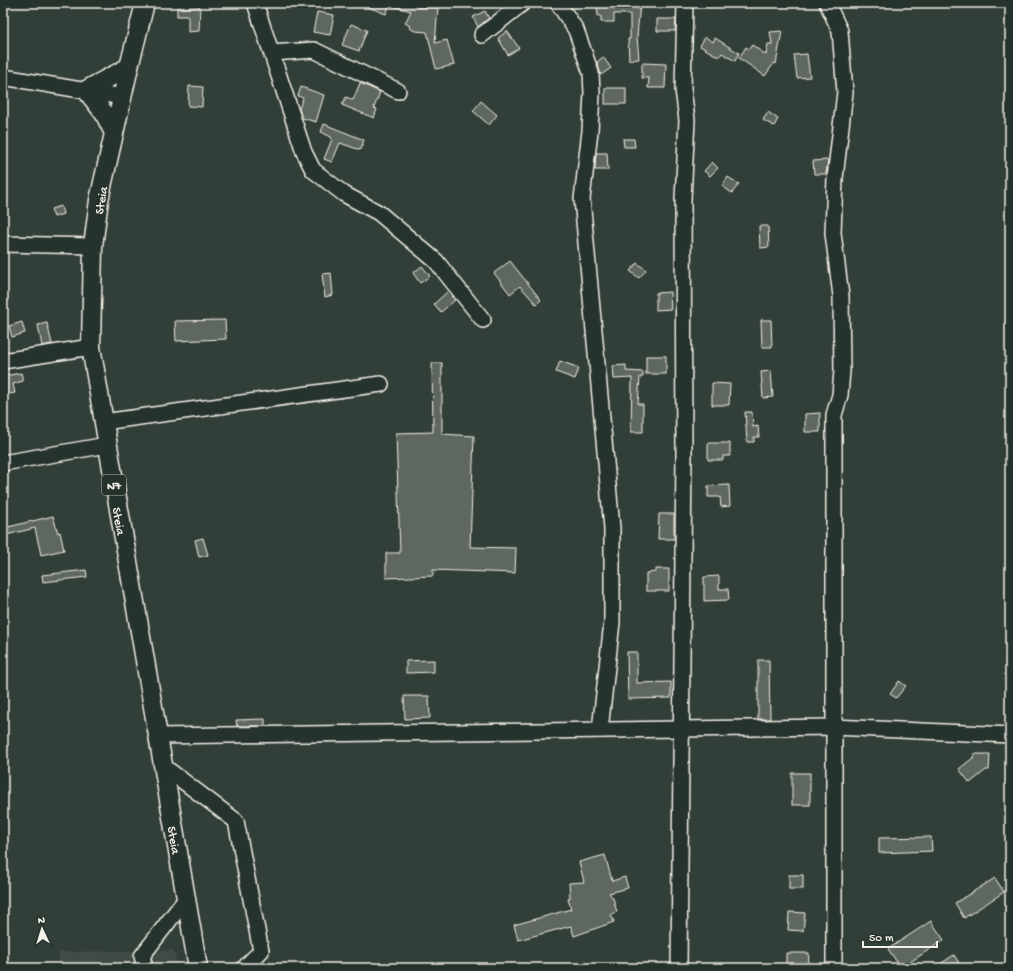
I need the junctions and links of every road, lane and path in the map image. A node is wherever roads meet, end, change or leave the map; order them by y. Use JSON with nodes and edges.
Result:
{"nodes":[{"id":1,"x":145,"y":3,"type":"edge"},
{"id":2,"x":255,"y":3,"type":"edge"},
{"id":3,"x":523,"y":3,"type":"edge"},
{"id":4,"x":558,"y":3,"type":"edge"},
{"id":5,"x":685,"y":3,"type":"edge"},
{"id":6,"x":827,"y":3,"type":"edge"},
{"id":7,"x":482,"y":34,"type":"dead end"},
{"id":8,"x":272,"y":53,"type":"junction"},
{"id":9,"x":129,"y":67,"type":"junction"},
{"id":10,"x":6,"y":81,"type":"edge"},
{"id":11,"x":86,"y":90,"type":"junction"},
{"id":12,"x":398,"y":91,"type":"dead end"},
{"id":13,"x":123,"y":97,"type":"junction"},
{"id":14,"x":114,"y":133,"type":"junction"},
{"id":15,"x":3,"y":244,"type":"edge"},
{"id":16,"x":92,"y":246,"type":"junction"},
{"id":17,"x":483,"y":320,"type":"dead end"},
{"id":18,"x":91,"y":347,"type":"junction"},
{"id":19,"x":3,"y":361,"type":"edge"},
{"id":20,"x":381,"y":384,"type":"dead end"},
{"id":21,"x":103,"y":422,"type":"junction"},
{"id":22,"x":107,"y":444,"type":"junction"},
{"id":23,"x":3,"y":463,"type":"edge"},
{"id":24,"x":833,"y":727,"type":"junction"},
{"id":25,"x":600,"y":730,"type":"junction"},
{"id":26,"x":681,"y":730,"type":"junction"},
{"id":27,"x":1010,"y":735,"type":"edge"},
{"id":28,"x":157,"y":736,"type":"junction"},
{"id":29,"x":163,"y":766,"type":"junction"},
{"id":30,"x":185,"y":900,"type":"junction"},
{"id":31,"x":144,"y":968,"type":"edge"},
{"id":32,"x":198,"y":968,"type":"edge"},
{"id":33,"x":244,"y":968,"type":"edge"},
{"id":34,"x":680,"y":968,"type":"edge"},
{"id":35,"x":834,"y":968,"type":"edge"}],
"edges":[{"from":1,"to":9,"type":"main road","name":"Steia","number":"N7"},
{"from":2,"to":8,"type":"street"},
{"from":3,"to":7,"type":"street"},
{"from":4,"to":25,"type":"street"},
{"from":5,"to":26,"type":"street"},
{"from":6,"to":24,"type":"street"},
{"from":8,"to":12,"type":"street"},
{"from":8,"to":17,"type":"street"},
{"from":9,"to":11,"type":"main road"},
{"from":9,"to":13,"type":"main road","name":"Steia","number":"N7"},
{"from":10,"to":11,"type":"street"},
{"from":11,"to":13,"type":"street"},
{"from":11,"to":14,"type":"main road"},
{"from":13,"to":14,"type":"main road","name":"Steia","number":"N7"},
{"from":14,"to":16,"type":"main road","name":"Steia","number":"N7"},
{"from":15,"to":16,"type":"street"},
{"from":16,"to":18,"type":"main road","name":"Steia","number":"N7"},
{"from":18,"to":19,"type":"street"},
{"from":18,"to":21,"type":"main road","name":"Steia","number":"N7"},
{"from":20,"to":21,"type":"street"},
{"from":21,"to":22,"type":"main road","name":"Steia","number":"N7"},
{"from":22,"to":23,"type":"street"},
{"from":22,"to":28,"type":"main road","name":"Steia","number":"N7"},
{"from":24,"to":26,"type":"street"},
{"from":24,"to":27,"type":"street"},
{"from":24,"to":35,"type":"street"},
{"from":25,"to":26,"type":"street"},
{"from":25,"to":28,"type":"street"},
{"from":26,"to":34,"type":"street"},
{"from":28,"to":29,"type":"main road","name":"Steia","number":"N7"},
{"from":29,"to":30,"type":"main road","name":"Steia","number":"N7"},
{"from":29,"to":33,"type":"street"},
{"from":30,"to":31,"type":"street"},
{"from":30,"to":32,"type":"main road","name":"Steia","number":"N7"}]}
